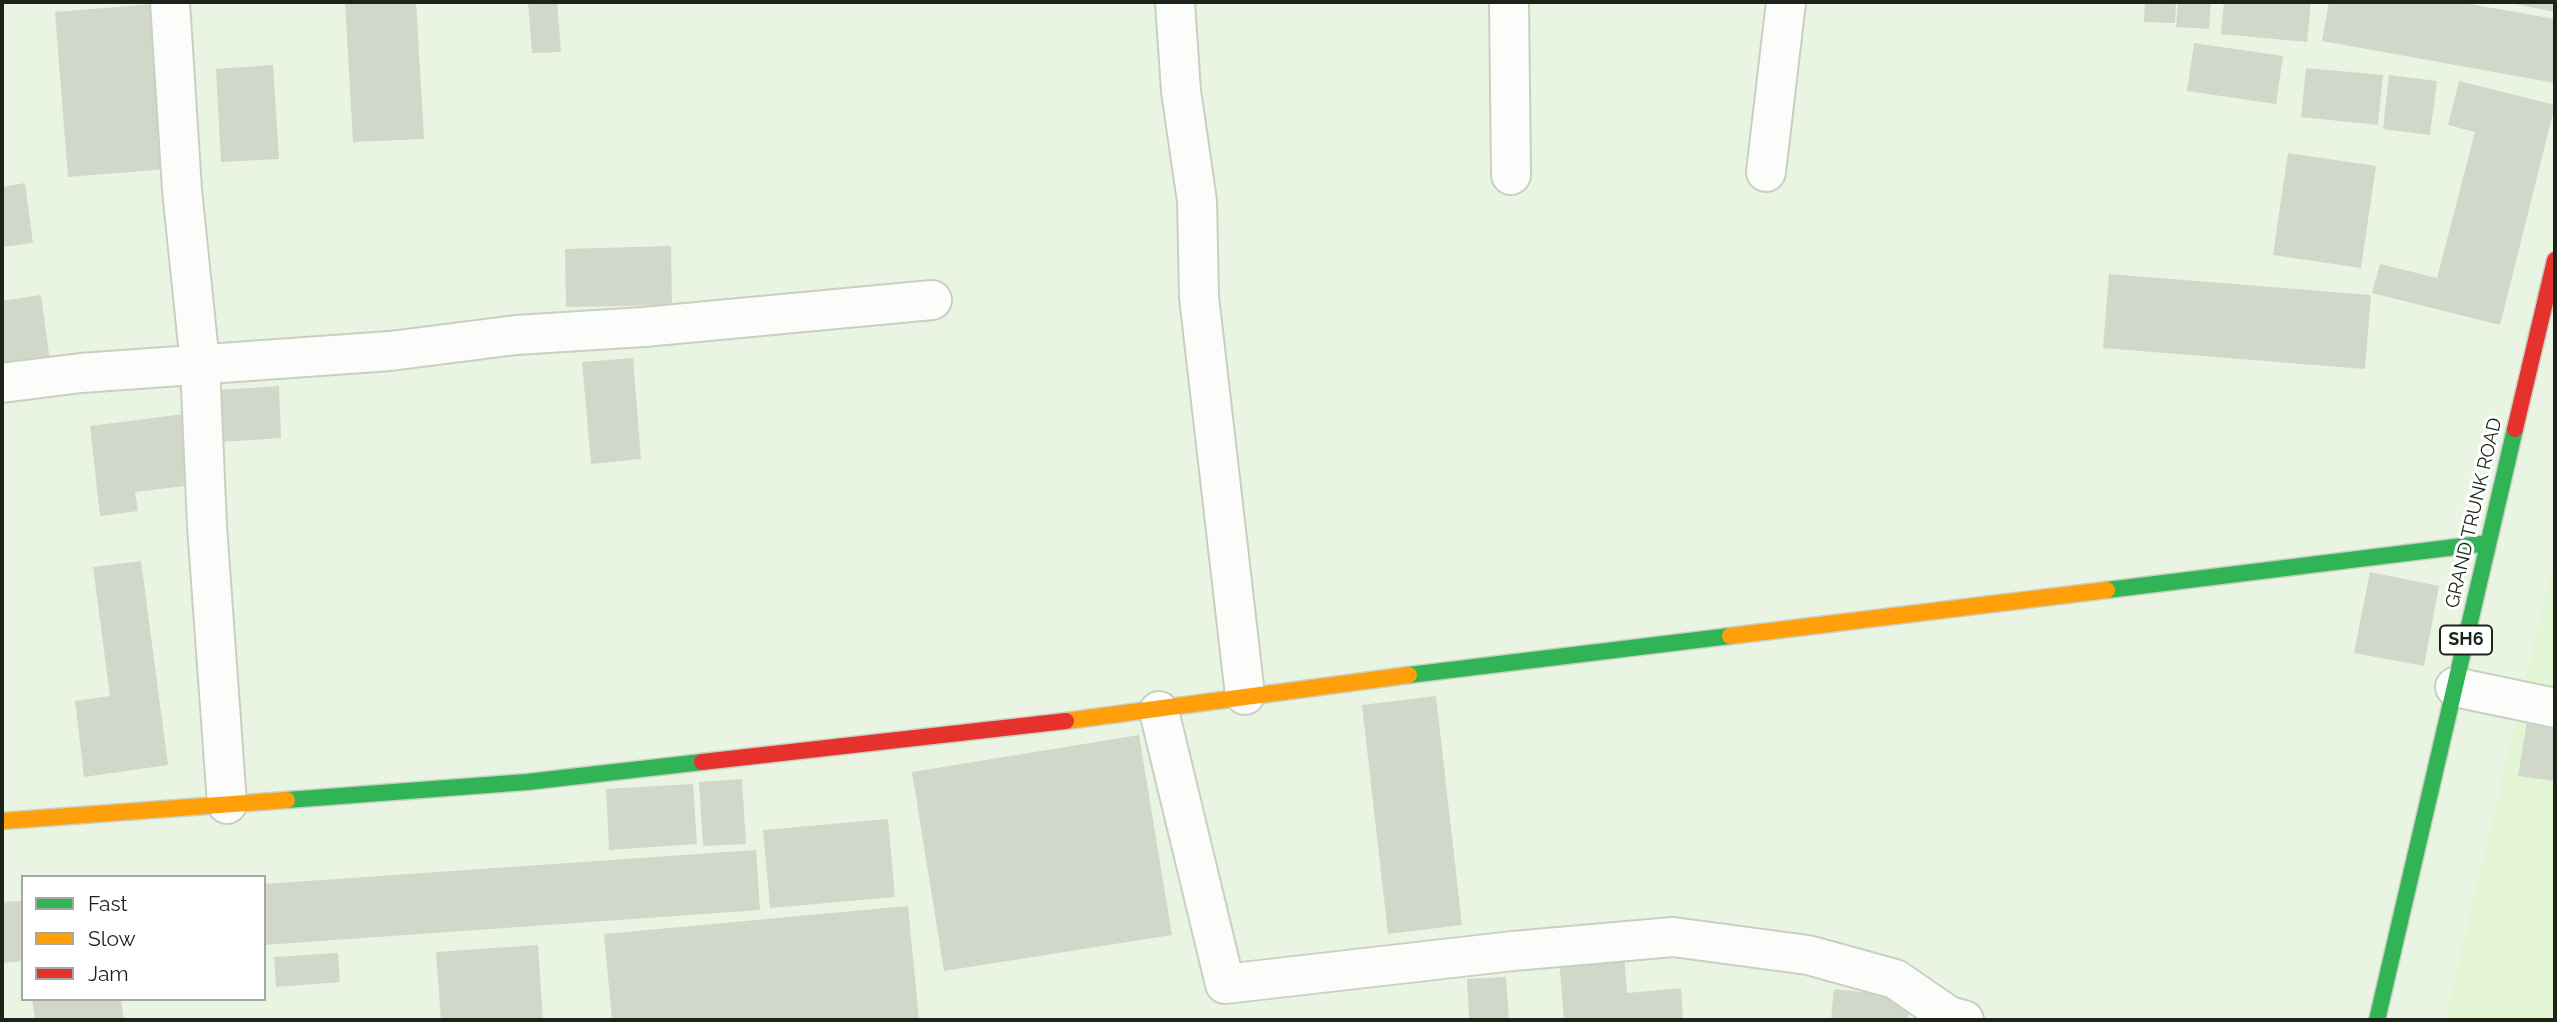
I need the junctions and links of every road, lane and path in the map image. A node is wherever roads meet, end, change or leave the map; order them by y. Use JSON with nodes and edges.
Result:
{"nodes":[{"id":1,"x":170,"y":2,"type":"edge"},
{"id":2,"x":1175,"y":2,"type":"edge"},
{"id":3,"x":1509,"y":2,"type":"edge"},
{"id":4,"x":1786,"y":2,"type":"edge"},
{"id":5,"x":1766,"y":172,"type":"dead end"},
{"id":6,"x":1511,"y":175,"type":"dead end"},
{"id":7,"x":2555,"y":260,"type":"edge"},
{"id":8,"x":932,"y":300,"type":"dead end"},
{"id":9,"x":2549,"y":309,"type":"edge"},
{"id":10,"x":200,"y":364,"type":"junction"},
{"id":11,"x":2,"y":383,"type":"edge"},
{"id":12,"x":2488,"y":543,"type":"junction"},
{"id":13,"x":2455,"y":687,"type":"junction"},
{"id":14,"x":1245,"y":695,"type":"junction"},
{"id":15,"x":2555,"y":708,"type":"edge"},
{"id":16,"x":1159,"y":711,"type":"junction"},
{"id":17,"x":227,"y":804,"type":"junction"},
{"id":18,"x":2,"y":821,"type":"edge"},
{"id":19,"x":1954,"y":1019,"type":"edge"},
{"id":20,"x":2377,"y":1020,"type":"edge"}],
"edges":[{"from":1,"to":10,"type":"street"},
{"from":2,"to":14,"type":"street"},
{"from":3,"to":6,"type":"street"},
{"from":4,"to":5,"type":"street"},
{"from":7,"to":9,"type":"street","name":"GRAND TRUNK ROAD","number":"SH6"},
{"from":8,"to":10,"type":"street"},
{"from":9,"to":12,"type":"street","name":"GRAND TRUNK ROAD","number":"SH6"},
{"from":10,"to":11,"type":"street"},
{"from":10,"to":17,"type":"street"},
{"from":12,"to":13,"type":"street","name":"GRAND TRUNK ROAD","number":"SH6"},
{"from":12,"to":14,"type":"street"},
{"from":13,"to":15,"type":"street"},
{"from":13,"to":20,"type":"street","name":"GRAND TRUNK ROAD","number":"SH6"},
{"from":14,"to":16,"type":"street"},
{"from":16,"to":17,"type":"street"},
{"from":16,"to":19,"type":"street"},
{"from":17,"to":18,"type":"street"}]}
